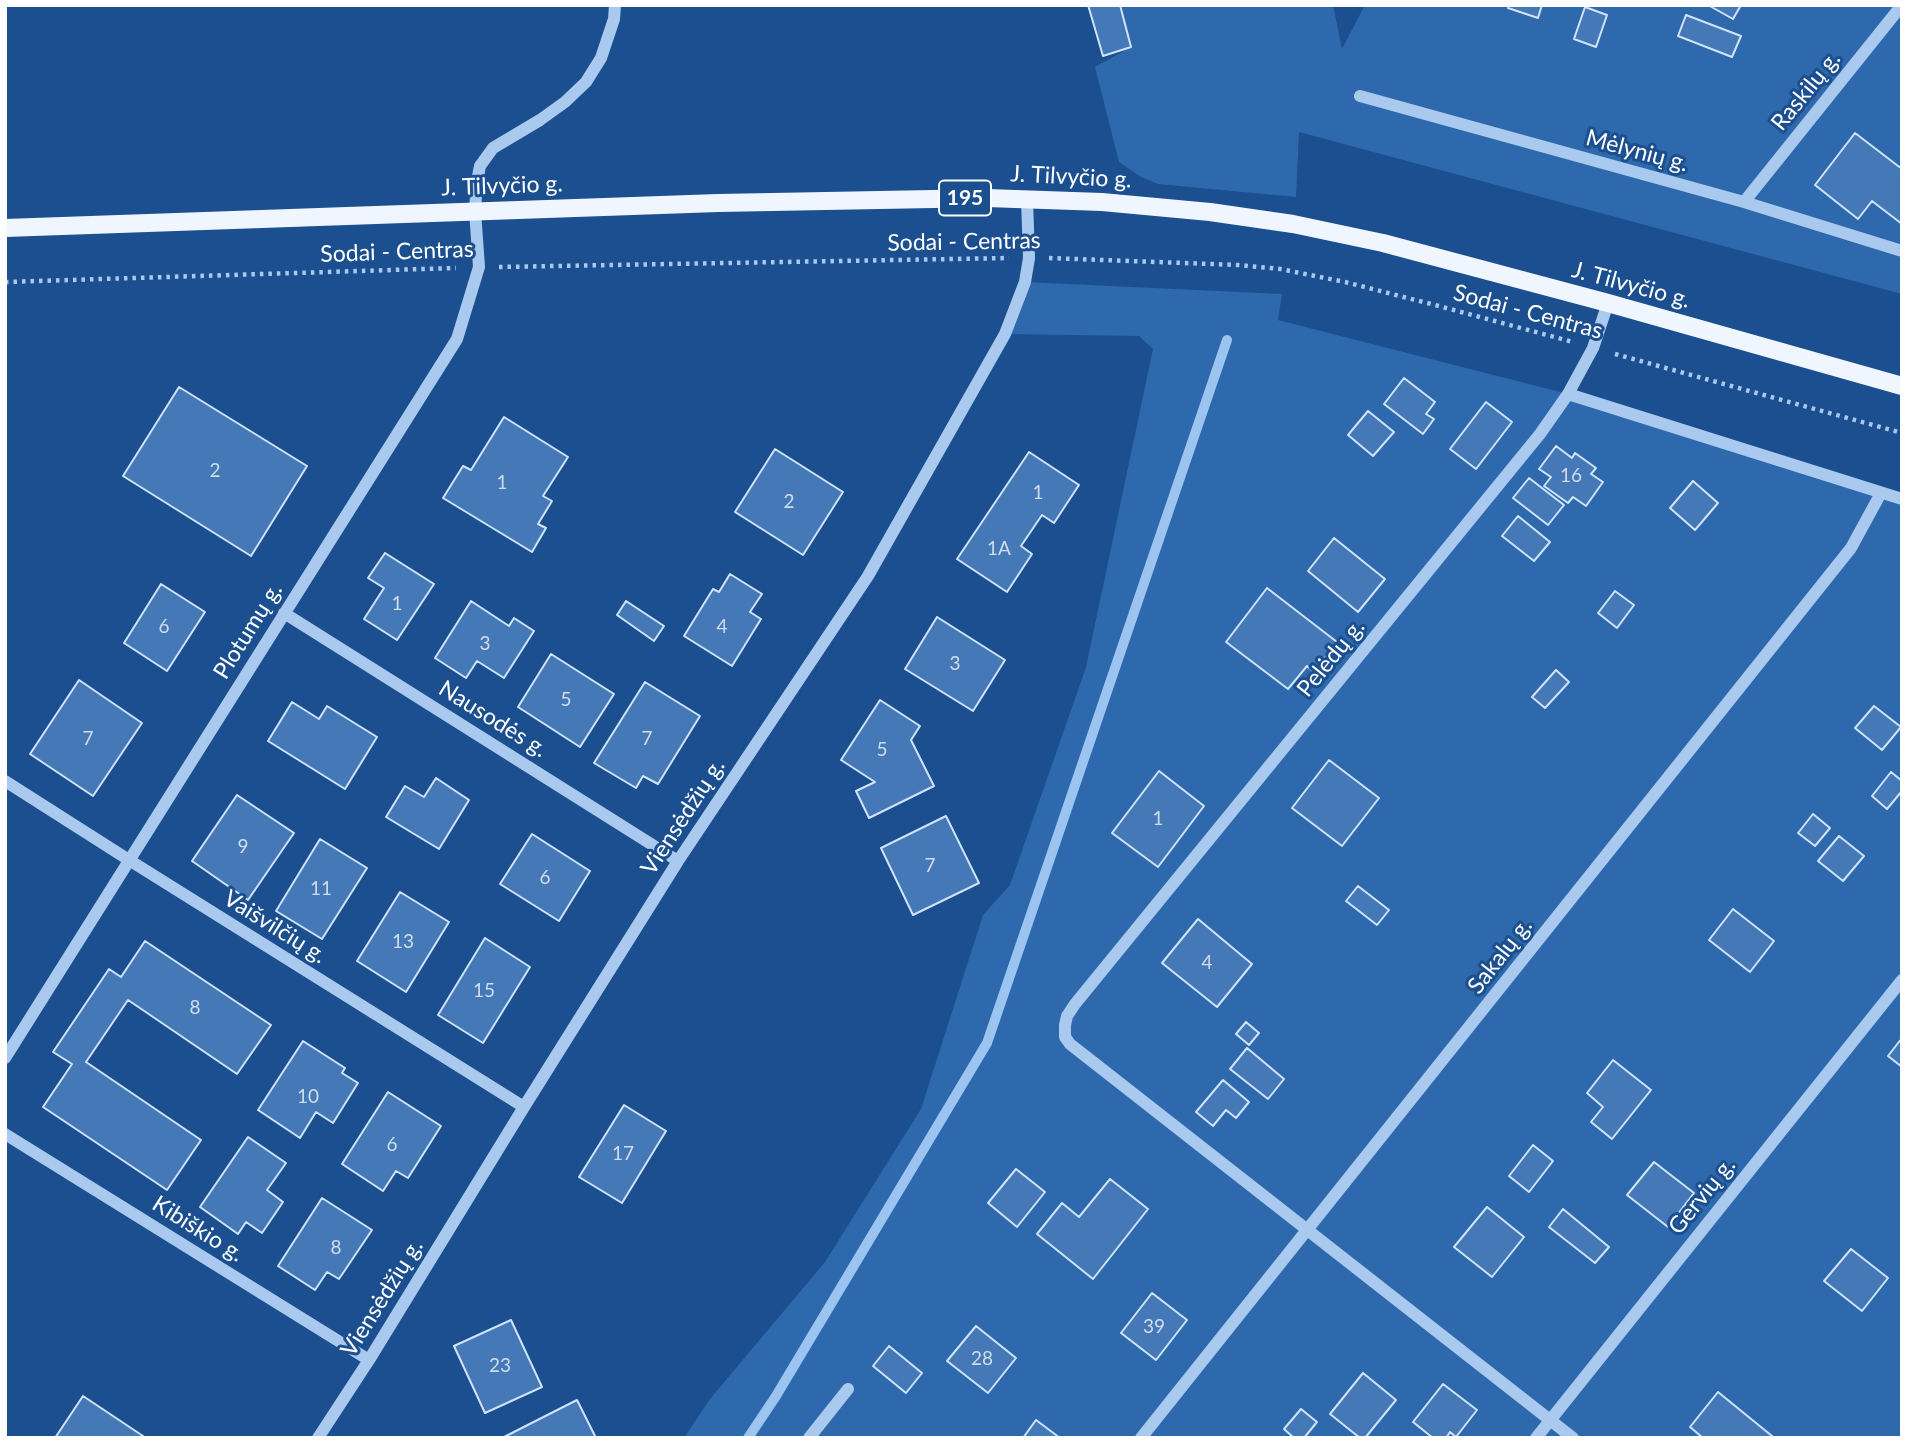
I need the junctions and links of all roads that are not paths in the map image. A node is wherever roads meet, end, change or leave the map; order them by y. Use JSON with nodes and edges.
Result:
{"nodes":[{"id":1,"x":615,"y":5,"type":"edge"},
{"id":2,"x":1902,"y":5,"type":"edge"},
{"id":3,"x":1360,"y":96,"type":"dead end"},
{"id":4,"x":1027,"y":199,"type":"junction"},
{"id":5,"x":1744,"y":202,"type":"junction"},
{"id":6,"x":475,"y":211,"type":"junction"},
{"id":7,"x":5,"y":228,"type":"edge"},
{"id":8,"x":1902,"y":251,"type":"edge"},
{"id":9,"x":1608,"y":303,"type":"junction"},
{"id":10,"x":1902,"y":386,"type":"edge"},
{"id":11,"x":1568,"y":394,"type":"junction"},
{"id":12,"x":1881,"y":493,"type":"junction"},
{"id":13,"x":1902,"y":499,"type":"edge"},
{"id":14,"x":284,"y":613,"type":"junction"},
{"id":15,"x":5,"y":781,"type":"edge"},
{"id":16,"x":129,"y":860,"type":"junction"},
{"id":17,"x":678,"y":861,"type":"junction"},
{"id":18,"x":1902,"y":980,"type":"edge"},
{"id":19,"x":5,"y":1058,"type":"edge"},
{"id":20,"x":524,"y":1107,"type":"junction"},
{"id":21,"x":5,"y":1134,"type":"edge"},
{"id":22,"x":1308,"y":1230,"type":"junction"},
{"id":23,"x":369,"y":1360,"type":"junction"},
{"id":24,"x":848,"y":1389,"type":"dead end"},
{"id":25,"x":1550,"y":1420,"type":"junction"},
{"id":26,"x":318,"y":1438,"type":"edge"},
{"id":27,"x":809,"y":1438,"type":"edge"},
{"id":28,"x":1141,"y":1438,"type":"edge"},
{"id":29,"x":1536,"y":1438,"type":"edge"},
{"id":30,"x":1573,"y":1438,"type":"edge"}],
"edges":[{"from":1,"to":6,"type":"street","name":"Plotumų g."},
{"from":2,"to":5,"type":"street","name":"Raskilų g."},
{"from":3,"to":5,"type":"street","name":"Mėlynių g."},
{"from":4,"to":6,"type":"main road","name":"J. Tilvyčio g.","number":"195"},
{"from":4,"to":9,"type":"main road","name":"J. Tilvyčio g.","number":"195"},
{"from":4,"to":17,"type":"street","name":"Viensėdžių g."},
{"from":5,"to":8,"type":"street","name":"Mėlynių g."},
{"from":6,"to":7,"type":"main road","name":"J. Tilvyčio g.","number":"195"},
{"from":6,"to":14,"type":"street","name":"Plotumų g."},
{"from":9,"to":10,"type":"main road","name":"J. Tilvyčio g.","number":"195"},
{"from":9,"to":11,"type":"street","name":"Pelėdų g."},
{"from":11,"to":12,"type":"street"},
{"from":11,"to":22,"type":"street","name":"Pelėdų g."},
{"from":12,"to":13,"type":"street"},
{"from":12,"to":22,"type":"street","name":"Sakalų g."},
{"from":14,"to":16,"type":"street","name":"Plotumų g."},
{"from":14,"to":17,"type":"street","name":"Nausodės g."},
{"from":15,"to":16,"type":"street","name":"Vaišvilčių g."},
{"from":16,"to":19,"type":"street","name":"Plotumų g."},
{"from":16,"to":20,"type":"street","name":"Vaišvilčių g."},
{"from":17,"to":20,"type":"street","name":"Viensėdžių g."},
{"from":18,"to":25,"type":"street","name":"Gervių g."},
{"from":20,"to":23,"type":"street","name":"Viensėdžių g."},
{"from":21,"to":23,"type":"street","name":"Kibiškio g."},
{"from":22,"to":25,"type":"street"},
{"from":22,"to":28,"type":"street","name":"Sakalų g."},
{"from":23,"to":26,"type":"street","name":"Viensėdžių g."},
{"from":24,"to":27,"type":"street"},
{"from":25,"to":29,"type":"street","name":"Gervių g."},
{"from":25,"to":30,"type":"street"}]}
